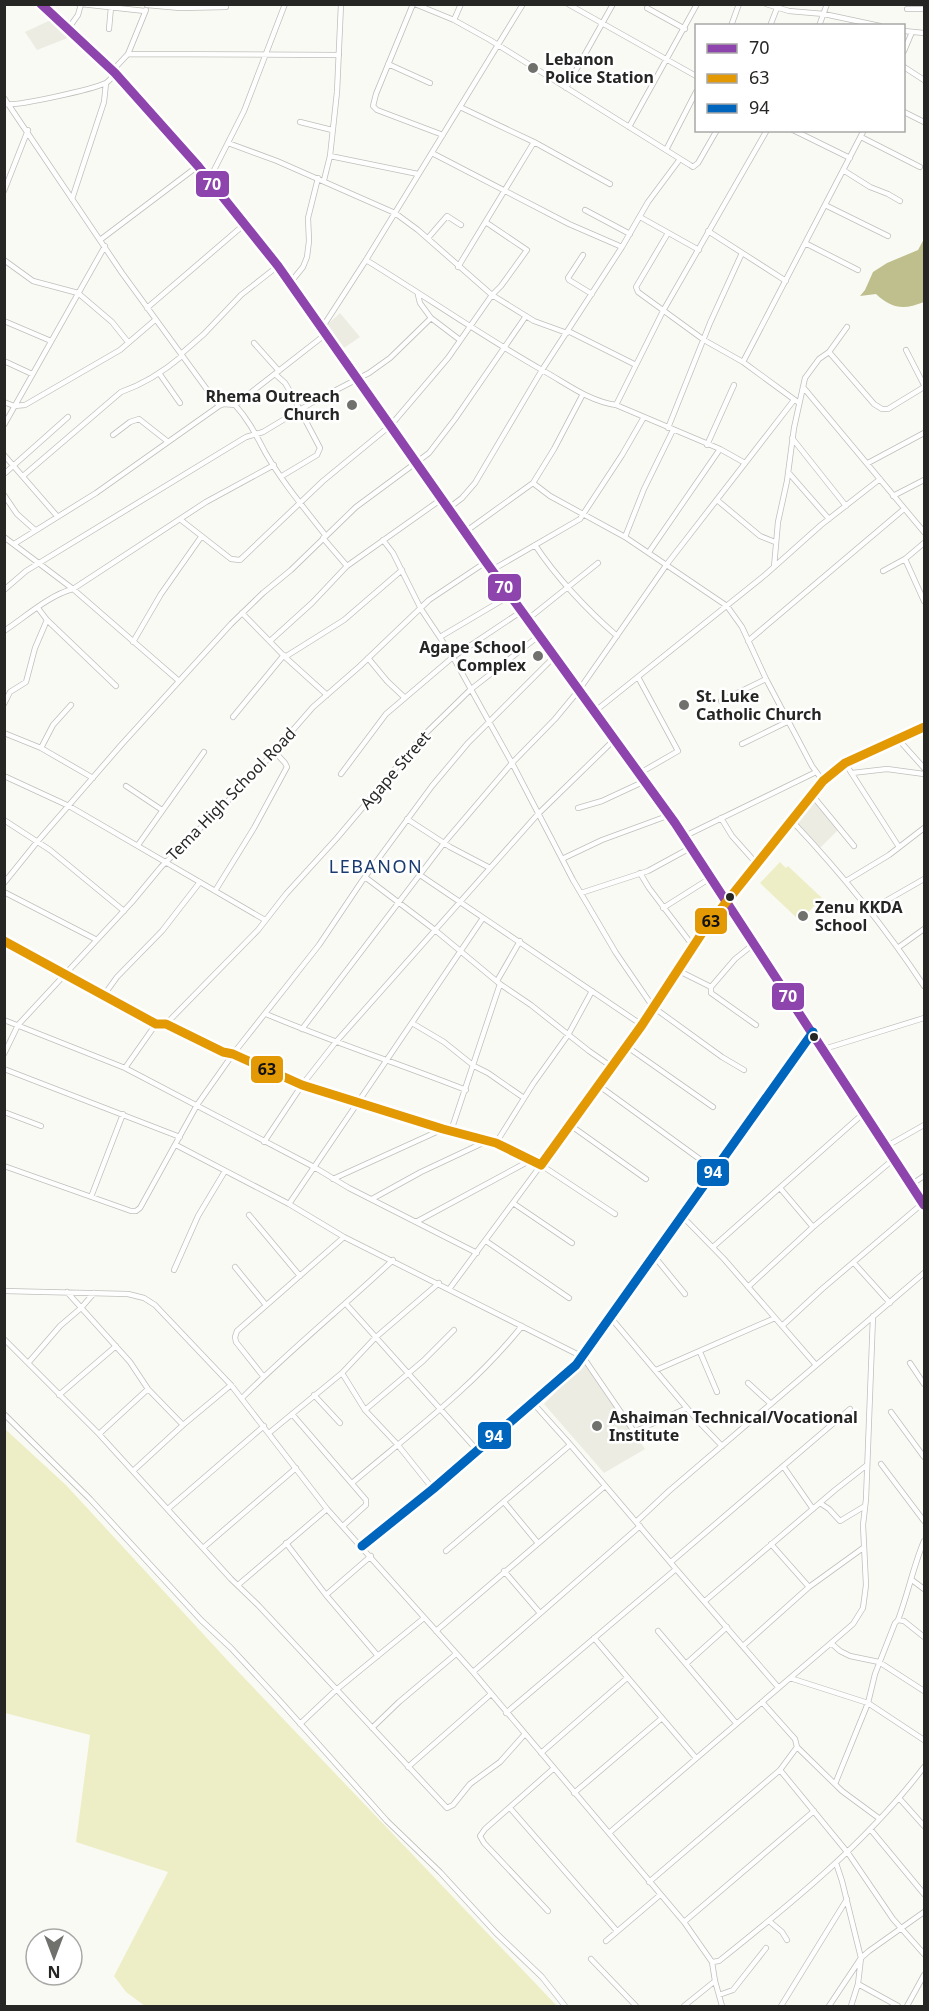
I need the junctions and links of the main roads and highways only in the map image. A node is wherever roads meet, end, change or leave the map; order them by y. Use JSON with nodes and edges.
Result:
{"nodes":[{"id":1,"x":42,"y":4,"type":"edge"},
{"id":2,"x":924,"y":1204,"type":"edge"}],
"edges":[{"from":1,"to":2,"type":"main road"}]}
